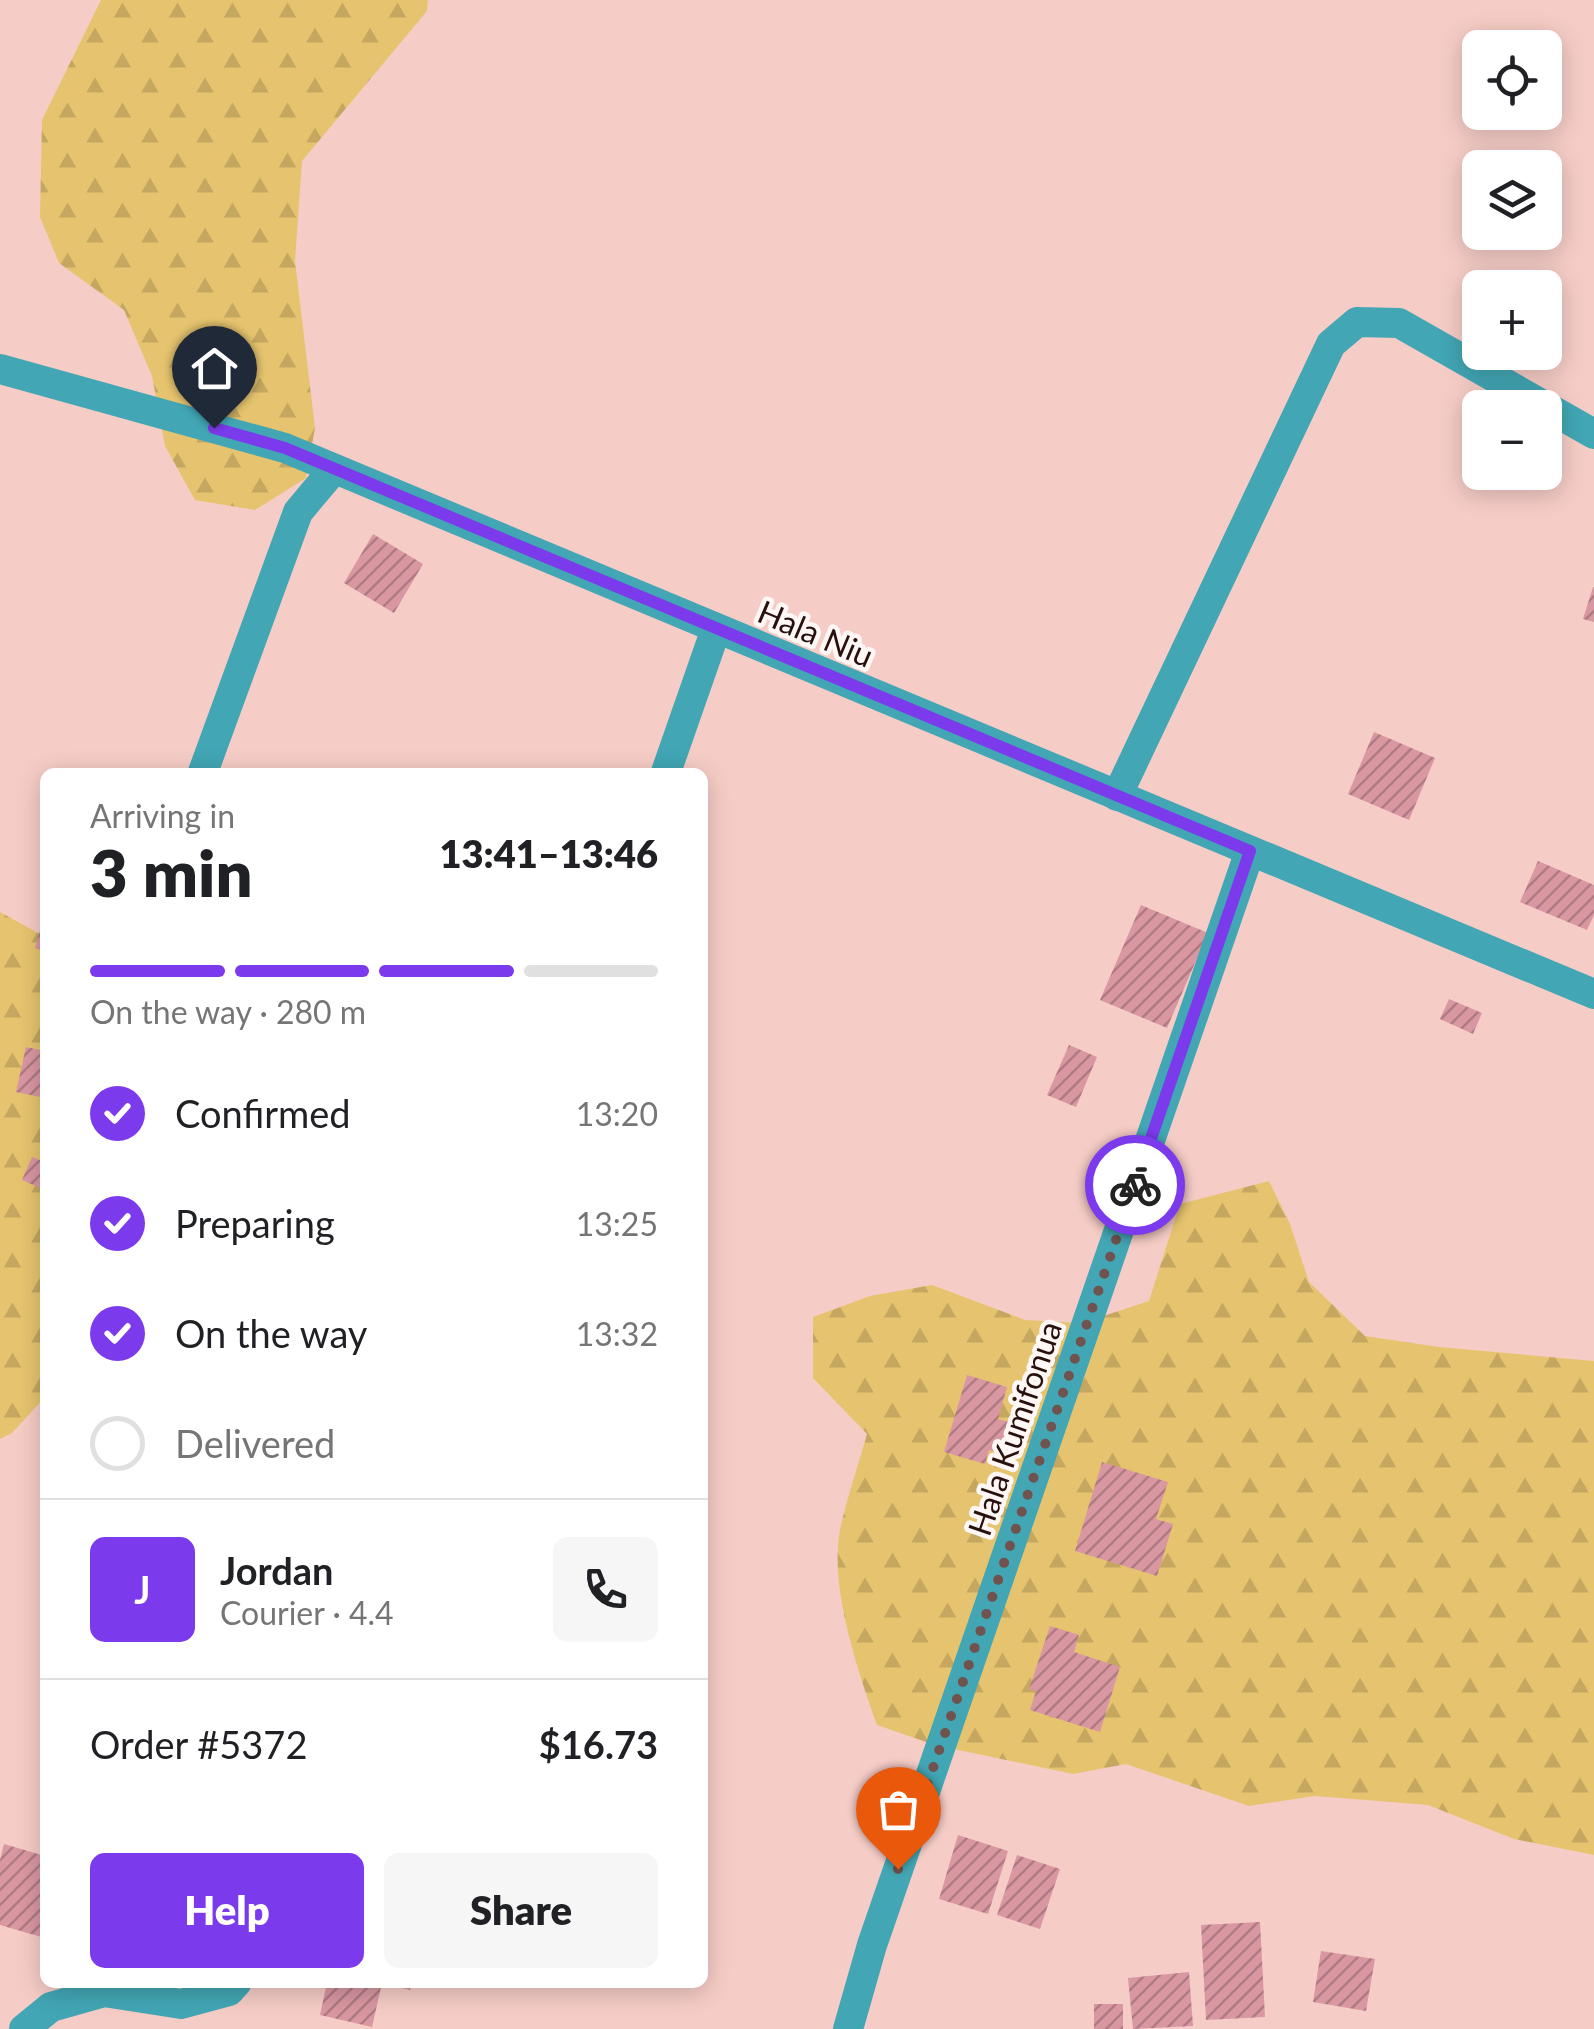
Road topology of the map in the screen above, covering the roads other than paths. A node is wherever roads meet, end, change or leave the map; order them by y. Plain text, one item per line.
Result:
1 (0, 369) edge
2 (1594, 434) edge
3 (334, 469) junction
4 (716, 630) junction
5 (204, 768) edge
6 (667, 768) edge
7 (1117, 796) junction
8 (1250, 851) junction
9 (1593, 990) edge
10 (232, 1988) edge
11 (24, 2029) edge
12 (848, 2029) edge

1 - 3 street, Hala Niu
2 - 7 street
3 - 4 street, Hala Niu
3 - 5 street
4 - 6 street
4 - 7 street, Hala Niu
7 - 8 street, Hala Niu
8 - 9 street, Hala Niu
8 - 12 street, Hala Kumifonua
10 - 11 street

